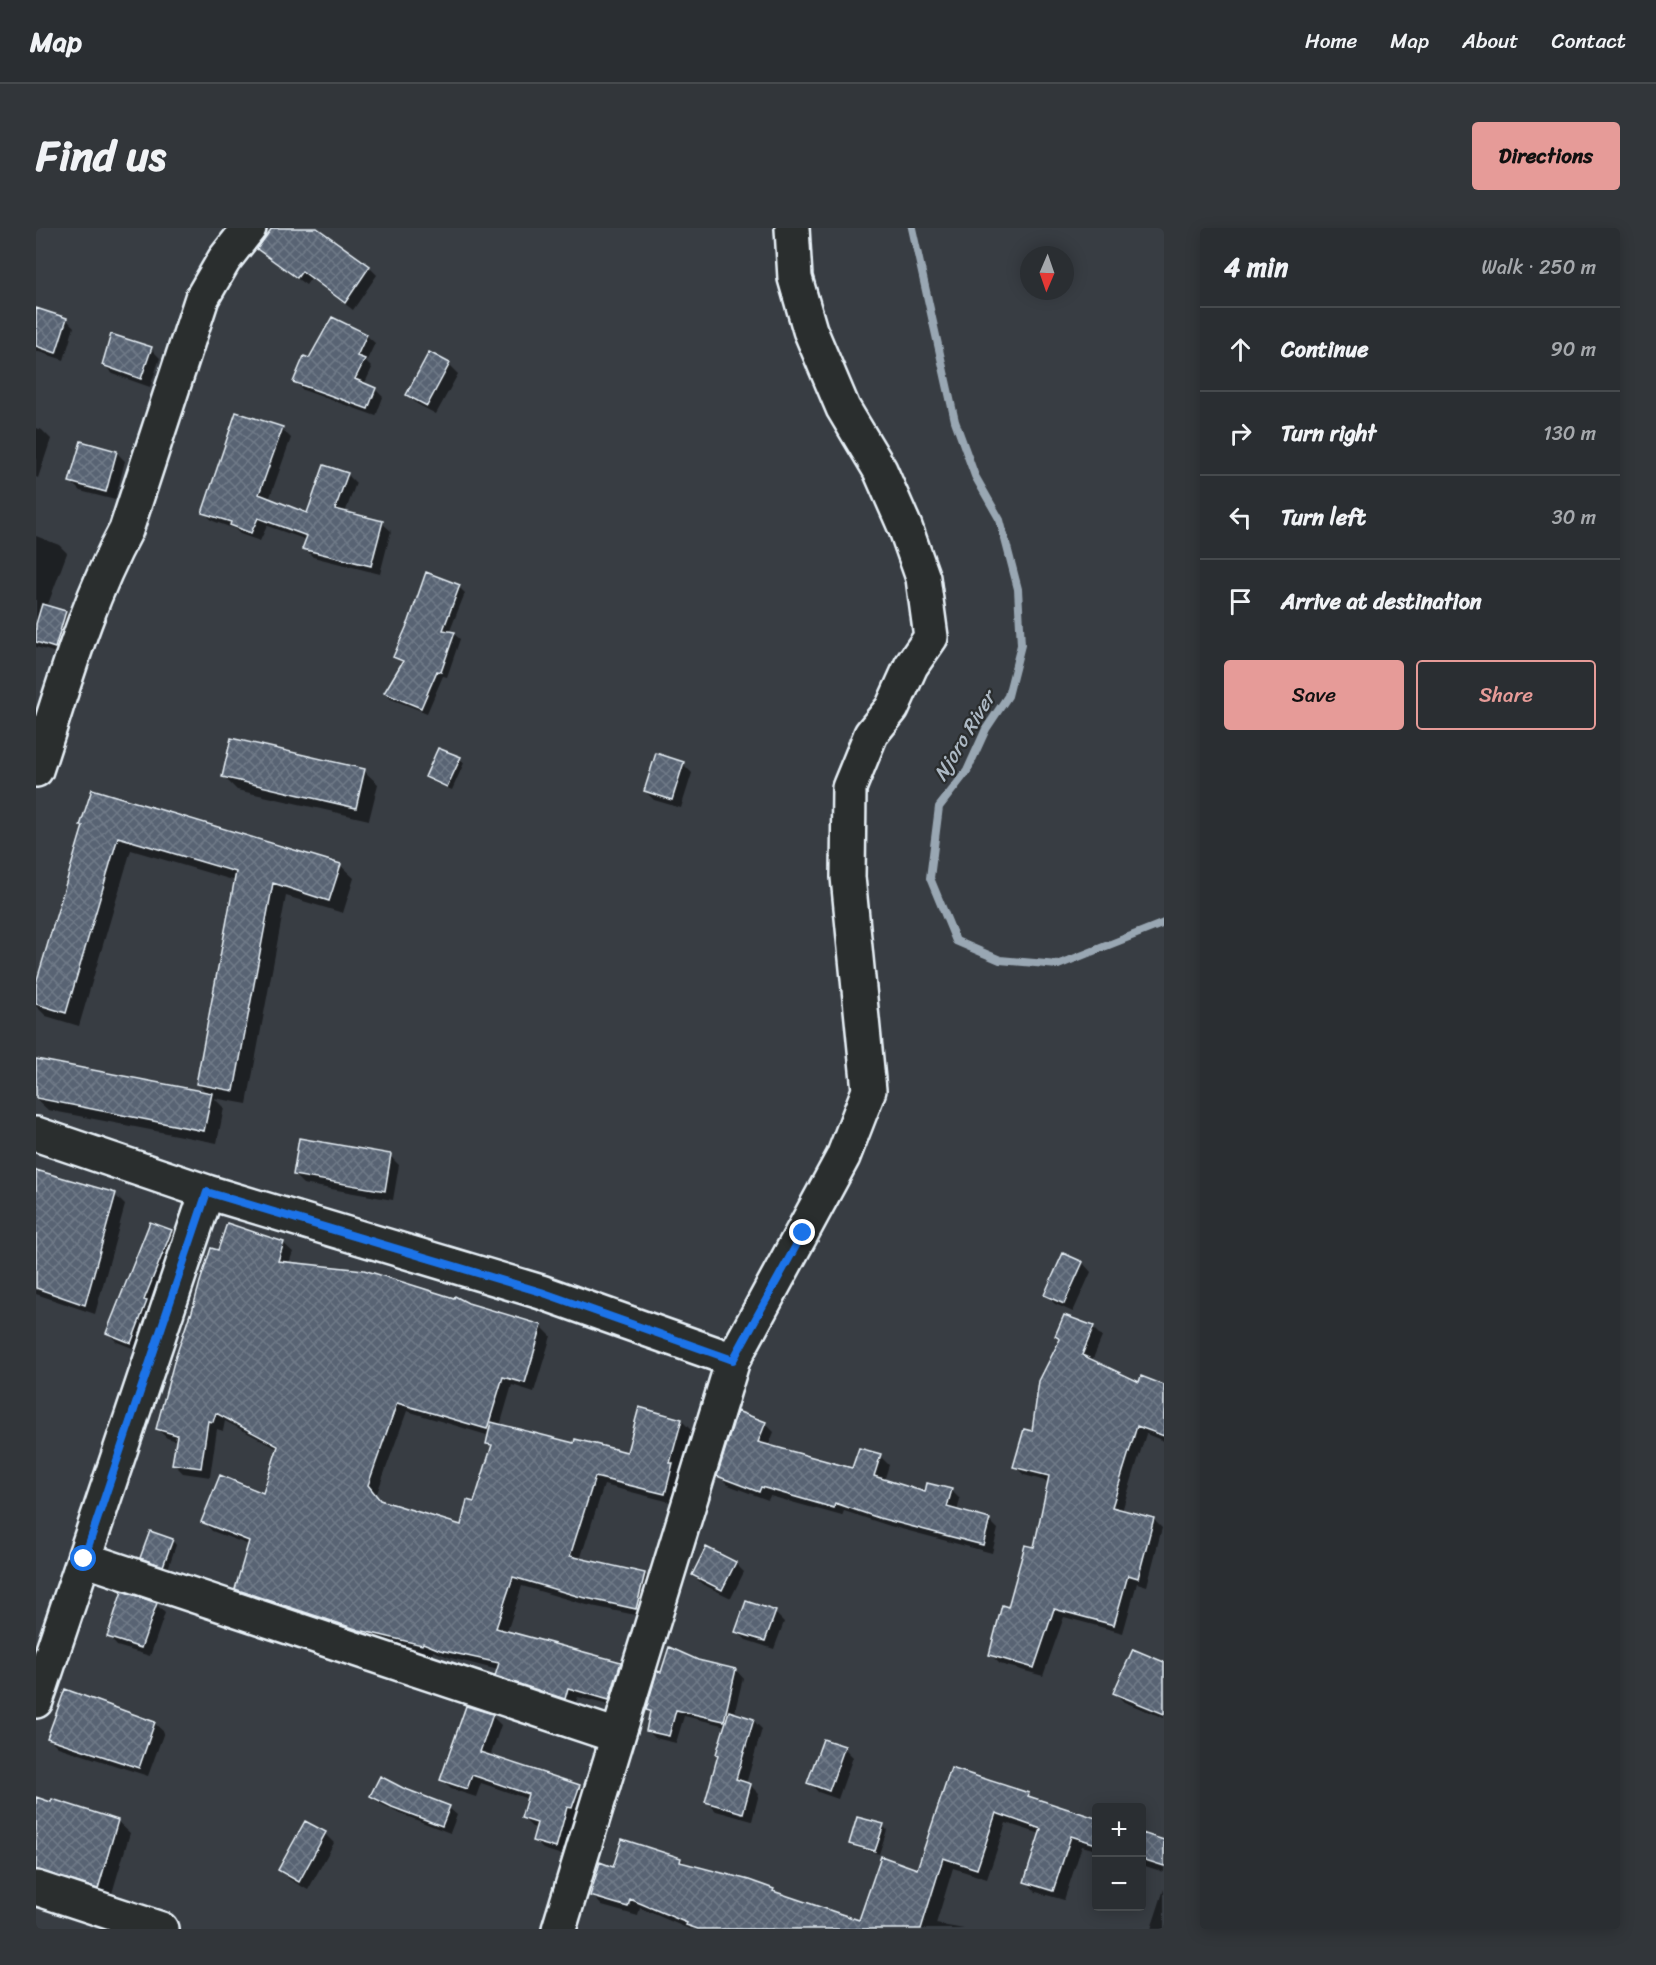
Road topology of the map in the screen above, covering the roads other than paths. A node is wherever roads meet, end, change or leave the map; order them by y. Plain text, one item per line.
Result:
1 (249, 228) edge
2 (792, 228) edge
3 (36, 770) edge
4 (36, 1134) edge
5 (207, 1192) junction
6 (733, 1360) junction
7 (84, 1559) junction
8 (36, 1701) edge
9 (617, 1736) junction
10 (36, 1888) edge
11 (162, 1929) edge
12 (559, 1929) edge

1 - 3 street
2 - 6 street
4 - 5 street
5 - 6 street
5 - 7 street
6 - 9 street
7 - 8 street
7 - 9 street
9 - 12 street
10 - 11 street

